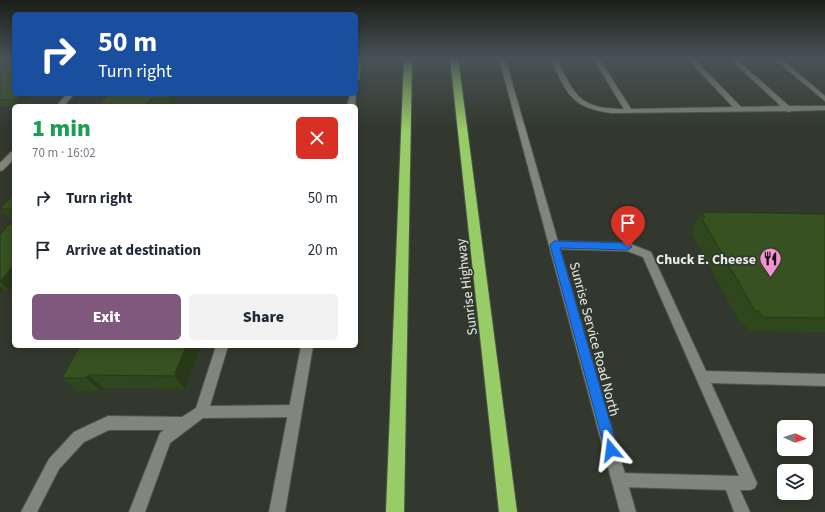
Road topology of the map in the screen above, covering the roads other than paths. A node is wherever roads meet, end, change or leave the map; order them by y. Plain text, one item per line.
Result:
1 (407, 82) edge
2 (457, 82) edge
3 (509, 82) edge
4 (565, 82) edge
5 (611, 82) edge
6 (713, 82) edge
7 (758, 82) edge
8 (805, 82) edge
9 (69, 96) edge
10 (825, 99) edge
11 (62, 104) edge
12 (825, 108) edge
13 (740, 110) junction
14 (789, 110) junction
15 (629, 111) junction
16 (12, 156) edge
17 (0, 168) edge
18 (554, 245) junction
19 (221, 348) edge
20 (307, 348) edge
21 (702, 376) junction
22 (825, 380) edge
23 (295, 411) junction
24 (201, 412) junction
25 (184, 424) junction
26 (620, 480) junction
27 (730, 482) junction
28 (29, 512) edge
29 (137, 512) edge
30 (277, 512) edge
31 (395, 512) edge
32 (508, 512) edge
33 (628, 512) edge
34 (742, 512) edge

1 - 31 highway
2 - 32 highway, Sunrise Highway
3 - 18 main road, Sunrise Service Road North
4 - 15 main road
5 - 15 main road
6 - 13 main road
7 - 14 main road
8 - 10 main road
9 - 11 main road
12 - 14 main road
13 - 14 main road
13 - 15 main road
16 - 17 main road
18 - 21 main road
18 - 26 main road, Sunrise Service Road North
19 - 24 main road
20 - 23 main road
21 - 22 main road
21 - 27 main road
23 - 24 main road
23 - 30 main road
24 - 25 main road
25 - 28 main road
25 - 29 main road
26 - 27 main road
26 - 33 main road, Sunrise Service Road North
27 - 34 main road

